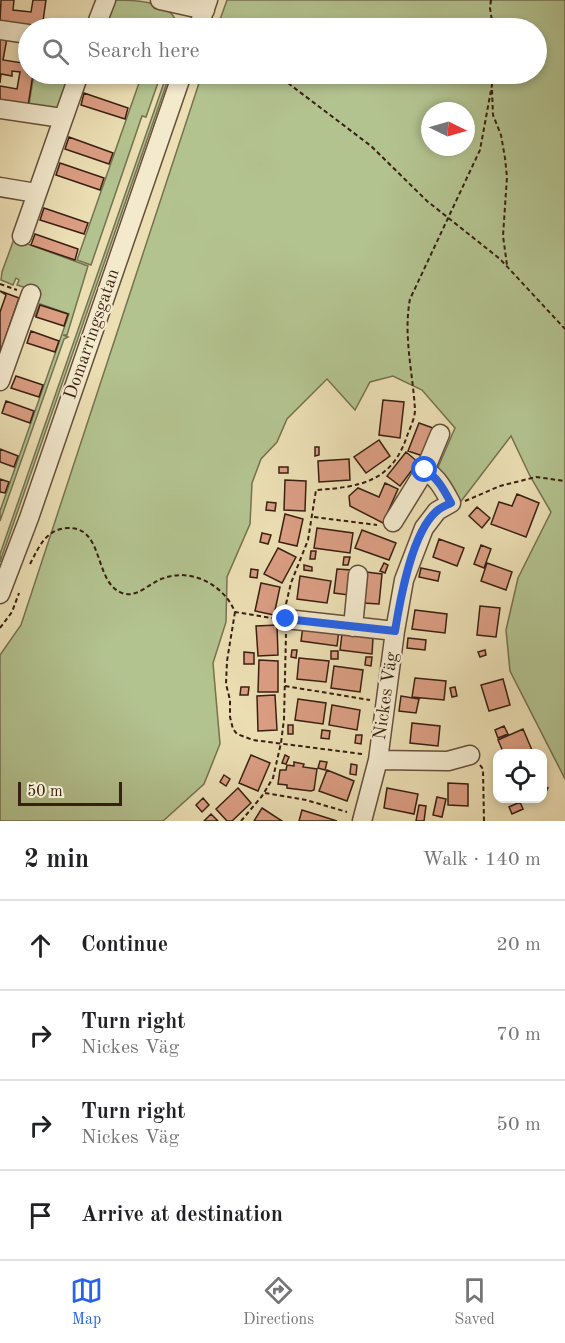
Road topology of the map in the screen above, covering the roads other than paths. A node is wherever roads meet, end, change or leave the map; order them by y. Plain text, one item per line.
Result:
1 (106, 0) edge
2 (160, 0) edge
3 (206, 5) edge
4 (99, 18) edge
5 (0, 30) edge
6 (18, 33) edge
7 (75, 84) edge
8 (180, 84) edge
9 (0, 109) edge
10 (62, 118) junction
11 (0, 187) edge
12 (36, 193) junction
13 (21, 236) dead end
14 (31, 294) dead end
15 (0, 381) edge
16 (440, 434) dead end
17 (425, 470) junction
18 (389, 524) road end
19 (358, 575) dead end
20 (0, 594) edge
21 (286, 619) road end
22 (352, 627) junction
23 (395, 631) junction
24 (470, 755) road end
25 (378, 758) junction
26 (363, 819) edge

1 - 4 street
2 - 3 street
5 - 6 street
7 - 10 street
8 - 20 street, Domarringsgatan
9 - 10 street
10 - 12 street
11 - 12 street
12 - 13 street
14 - 15 street
16 - 17 street
17 - 18 street
17 - 23 street, Nickes Väg
19 - 22 street
21 - 22 street, Nickes Väg
22 - 23 street, Nickes Väg
23 - 25 street, Nickes Väg
24 - 25 street, Nickes Väg
25 - 26 street, Nickes Väg

